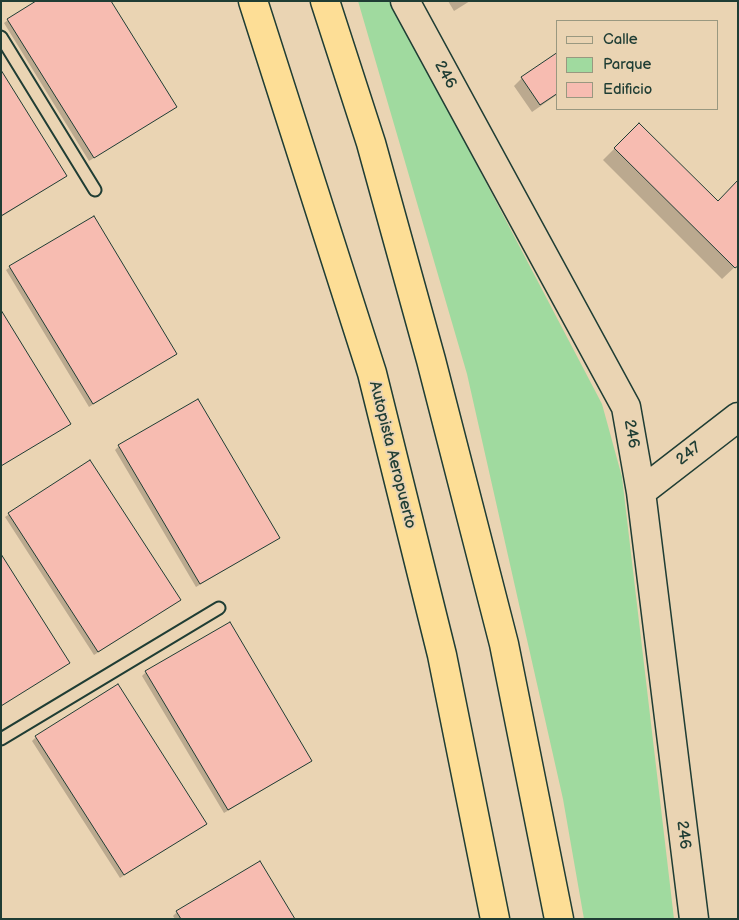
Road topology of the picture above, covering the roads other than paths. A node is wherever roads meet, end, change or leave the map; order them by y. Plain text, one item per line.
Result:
1 (253, 1) edge
2 (325, 1) edge
3 (405, 1) edge
4 (1, 37) edge
5 (95, 190) dead end
6 (738, 417) edge
7 (641, 492) junction
8 (220, 608) dead end
9 (1, 739) edge
10 (495, 919) edge
11 (559, 919) edge
12 (694, 919) edge

1 - 10 highway, Autopista Aeropuerto
2 - 11 highway
3 - 7 street, 246
4 - 5 lane
6 - 7 street, 247
7 - 12 street, 246
8 - 9 lane

